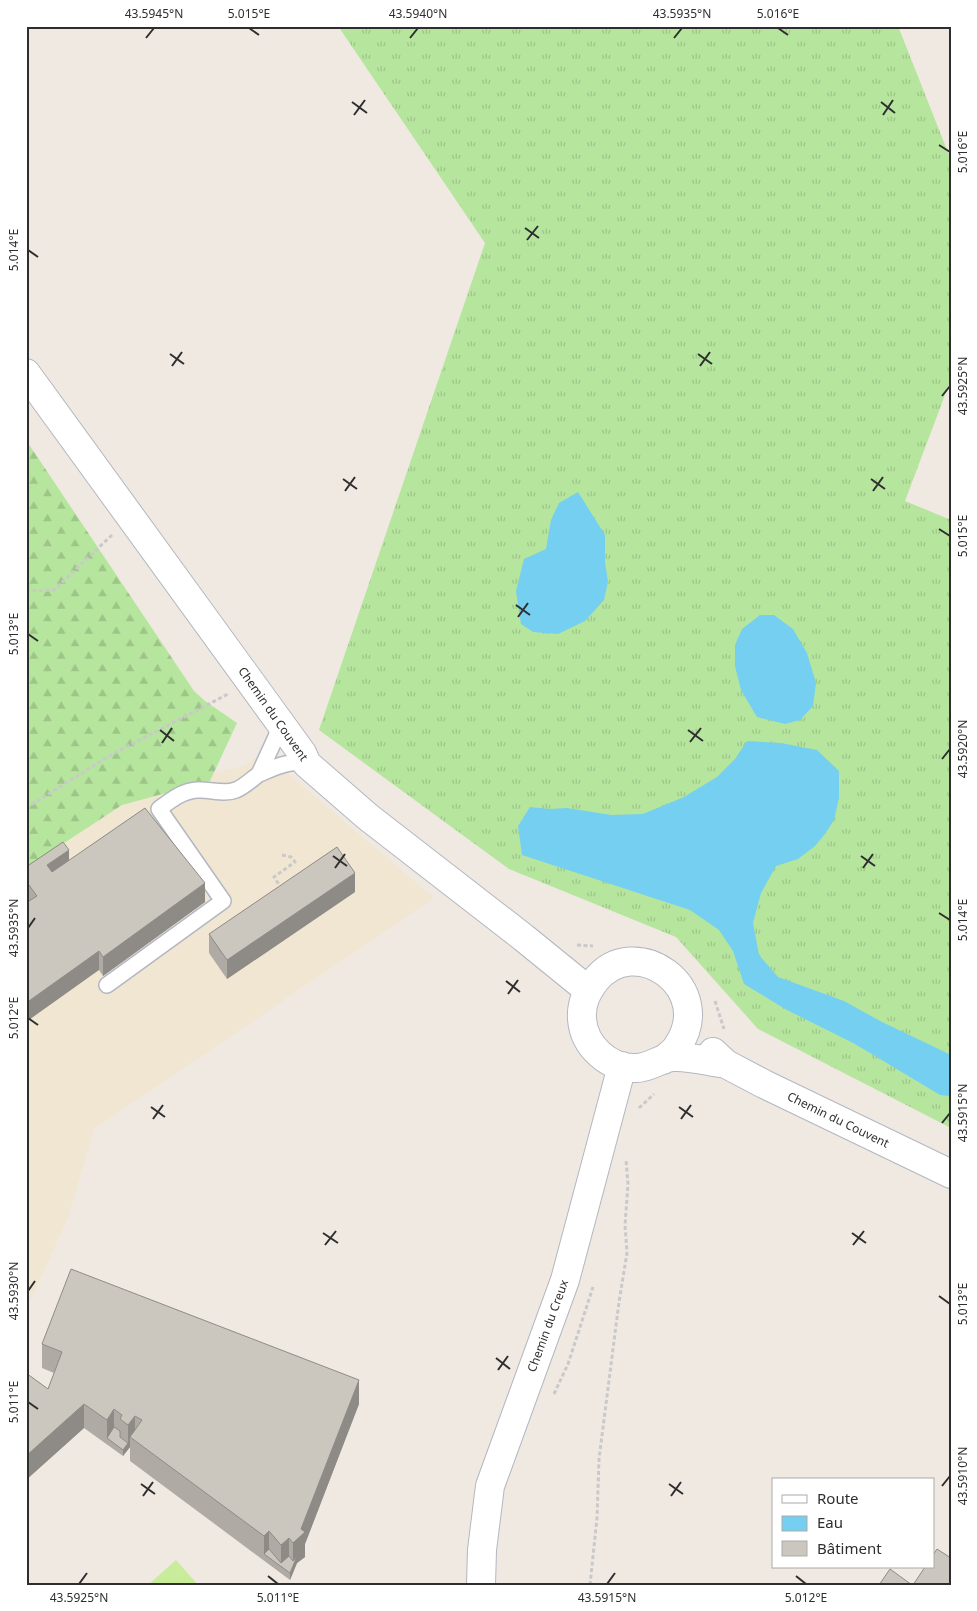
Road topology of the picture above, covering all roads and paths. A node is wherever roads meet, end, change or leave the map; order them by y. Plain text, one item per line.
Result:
1 (26, 373) edge
2 (115, 532) dead end
3 (26, 591) edge
4 (251, 682) junction
5 (280, 722) junction
6 (308, 764) junction
7 (259, 774) junction
8 (26, 808) edge
9 (282, 854) dead end
10 (282, 889) edge
11 (107, 985) dead end
12 (588, 990) junction
13 (688, 1017) junction
14 (663, 1060) junction
15 (726, 1064) junction
16 (622, 1066) junction
17 (659, 1092) dead end
18 (636, 1115) dead end
19 (626, 1156) dead end
20 (951, 1174) edge
21 (481, 1585) edge
22 (590, 1585) edge

1 - 4 street, Chemin du Couvent
2 - 3 path
4 - 5 street, Chemin du Couvent
4 - 8 path
5 - 6 street, Chemin du Couvent
5 - 7 lane
6 - 7 lane
6 - 12 street, Chemin du Couvent
7 - 11 lane
9 - 10 path
12 - 13 street, Chemin du Couvent
12 - 16 street, Chemin du Couvent
13 - 14 street, Chemin du Couvent
13 - 15 street, Chemin du Couvent
14 - 15 street, Chemin du Couvent
14 - 16 street, Chemin du Couvent
15 - 20 street, Chemin du Couvent
16 - 21 street, Chemin du Creux
17 - 18 path
19 - 22 path

